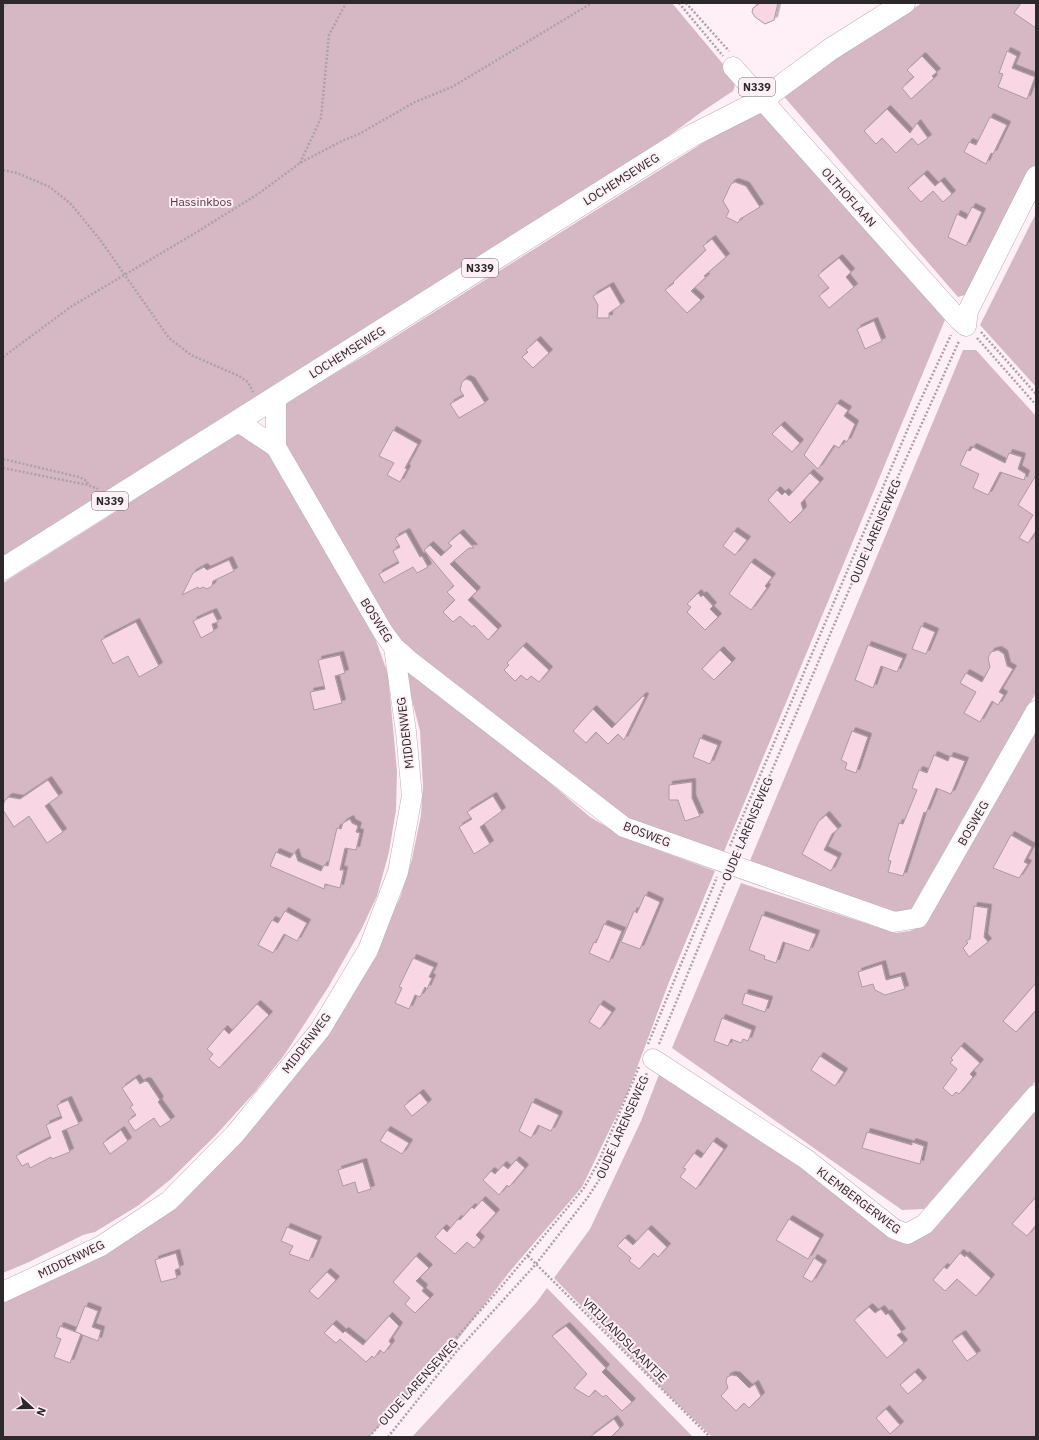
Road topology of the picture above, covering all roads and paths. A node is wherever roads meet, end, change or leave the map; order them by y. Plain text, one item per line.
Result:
1 (7, 3) edge
2 (346, 3) edge
3 (592, 3) edge
4 (679, 3) edge
5 (686, 3) edge
6 (904, 3) edge
7 (3, 7) edge
8 (733, 67) junction
9 (757, 94) junction
10 (300, 163) junction
11 (3, 170) edge
12 (1036, 176) edge
13 (126, 275) junction
14 (962, 323) junction
15 (3, 357) edge
16 (1036, 394) edge
17 (276, 396) junction
18 (1036, 405) edge
19 (258, 408) junction
20 (237, 421) junction
21 (276, 447) junction
22 (3, 459) edge
23 (3, 468) edge
24 (3, 569) edge
25 (394, 647) junction
26 (1036, 711) edge
27 (727, 863) junction
28 (647, 1056) junction
29 (1036, 1095) edge
30 (528, 1256) junction
31 (536, 1264) junction
32 (3, 1292) edge
33 (369, 1437) edge
34 (388, 1437) edge
35 (710, 1437) edge

1 - 7 path
2 - 10 path
3 - 10 path
4 - 8 path
5 - 8 path
6 - 9 main road, LOCHEMSEWEG / N339
8 - 9 street, OLTHOFLAAN
9 - 14 street, OLTHOFLAAN
9 - 17 main road, LOCHEMSEWEG / N339
10 - 13 path
11 - 13 path
12 - 14 street
13 - 15 path
13 - 19 path
14 - 16 path
14 - 18 path
14 - 27 path, OUDE LARENSEWEG
14 - 27 path, OUDE LARENSEWEG
17 - 19 main road, LOCHEMSEWEG / N339
17 - 21 street, BOSWEG
19 - 20 main road, LOCHEMSEWEG / N339
20 - 21 street, BOSWEG
20 - 24 main road, LOCHEMSEWEG / N339
21 - 25 street, BOSWEG
22 - 23 path
25 - 27 street, BOSWEG
25 - 32 street, MIDDENWEG
26 - 27 street, BOSWEG
27 - 28 path, OUDE LARENSEWEG
27 - 28 path, OUDE LARENSEWEG
28 - 29 street, KLEMBERGERWEG
28 - 30 path, OUDE LARENSEWEG
28 - 31 path, OUDE LARENSEWEG
30 - 31 path, VRIJLANDSLAANTJE
30 - 33 path, OUDE LARENSEWEG
31 - 34 path, OUDE LARENSEWEG
31 - 35 path, VRIJLANDSLAANTJE

